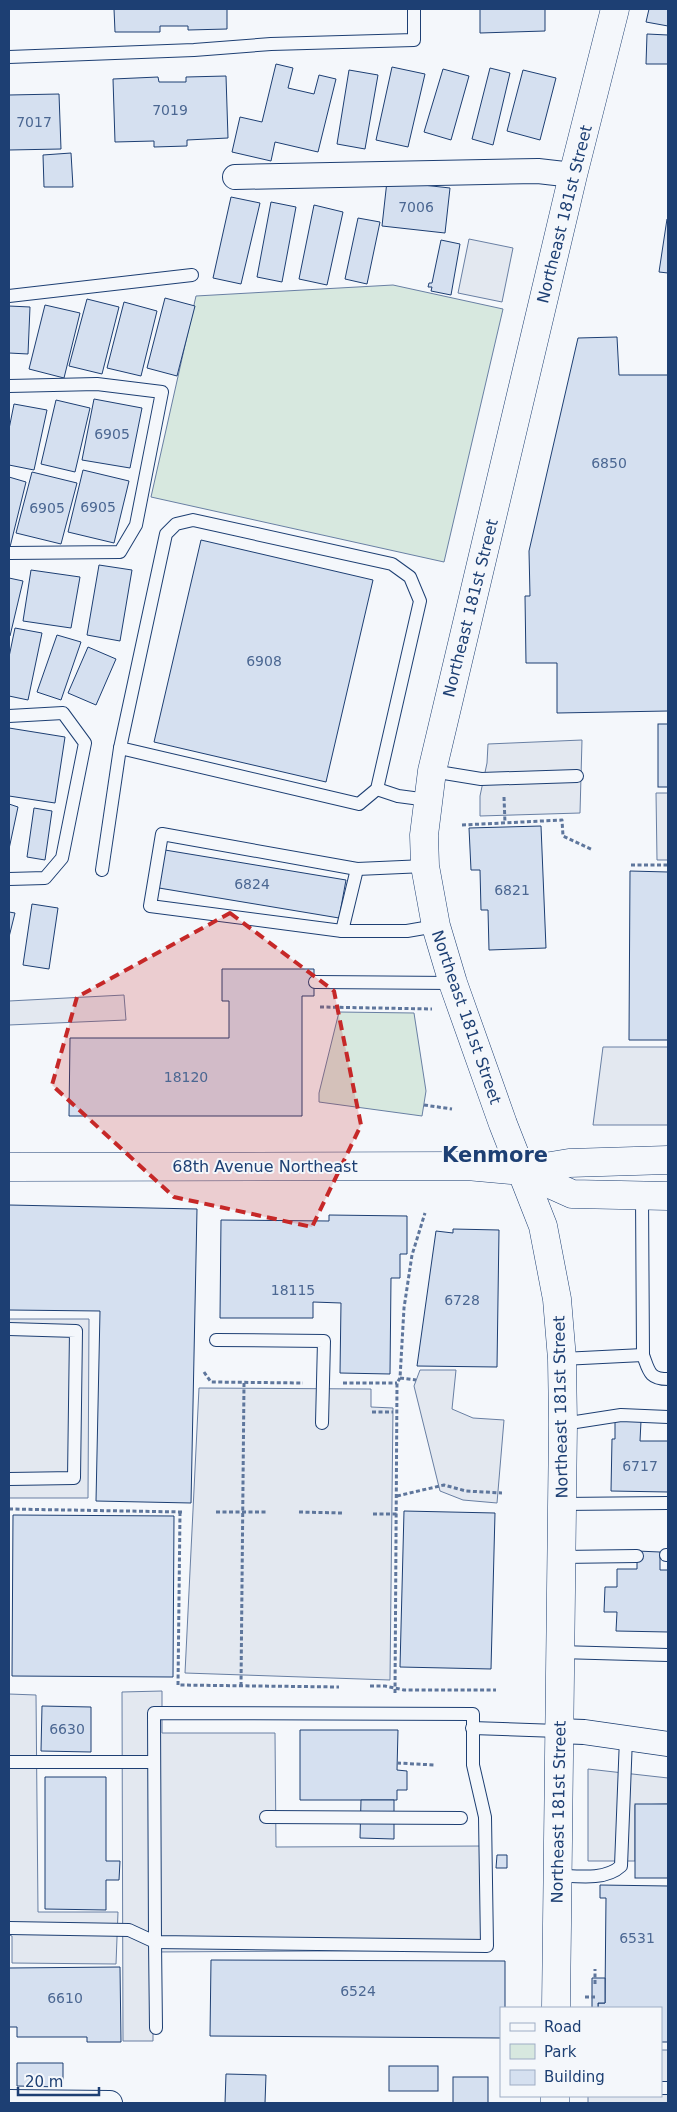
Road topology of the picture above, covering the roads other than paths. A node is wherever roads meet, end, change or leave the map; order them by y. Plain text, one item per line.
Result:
1 (414, 9) edge
2 (615, 9) edge
3 (9, 57) edge
4 (573, 175) junction
5 (235, 177) dead end
6 (192, 275) dead end
7 (9, 296) edge
8 (9, 386) edge
9 (9, 553) edge
10 (9, 716) edge
11 (120, 748) junction
12 (432, 771) junction
13 (577, 776) dead end
14 (377, 789) junction
15 (428, 800) junction
16 (425, 866) junction
17 (356, 869) junction
18 (102, 870) dead end
19 (9, 879) edge
20 (436, 926) junction
21 (342, 931) junction
22 (315, 982) dead end
23 (453, 983) junction
24 (668, 1160) edge
25 (9, 1167) edge
26 (520, 1171) junction
27 (655, 1196) edge
28 (9, 1329) edge
29 (216, 1340) dead end
30 (643, 1355) junction
31 (562, 1358) junction
32 (668, 1379) edge
33 (668, 1418) edge
34 (322, 1423) dead end
35 (563, 1424) junction
36 (9, 1479) edge
37 (668, 1503) edge
38 (561, 1504) junction
39 (637, 1556) dead end
40 (561, 1557) junction
41 (559, 1652) junction
42 (668, 1655) edge
43 (472, 1728) junction
44 (558, 1731) junction
45 (626, 1738) junction
46 (668, 1744) edge
47 (9, 1762) edge
48 (154, 1762) junction
49 (266, 1817) dead end
50 (461, 1818) dead end
51 (556, 1875) junction
52 (9, 1928) edge
53 (155, 1942) junction
54 (556, 2007) edge
55 (156, 2028) dead end
56 (9, 2102) edge
57 (110, 2103) edge

1 - 3 lane
2 - 4 street, Northeast 181st Street
4 - 5 street
4 - 12 street, Northeast 181st Street
6 - 7 lane
8 - 9 lane
10 - 19 lane
11 - 14 lane
11 - 14 lane
11 - 18 lane
12 - 13 lane
12 - 15 street, Northeast 181st Street
14 - 15 lane
15 - 16 street, Northeast 181st Street
16 - 17 lane
16 - 20 street, Northeast 181st Street
17 - 21 lane
17 - 21 lane
20 - 21 lane
20 - 23 street, Northeast 181st Street
22 - 23 lane
23 - 26 street, Northeast 181st Street
24 - 26 street, 68th Avenue Northeast
25 - 26 street, 68th Avenue Northeast
26 - 27 street, 68th Avenue Northeast
26 - 31 street, Northeast 181st Street
27 - 30 lane
28 - 36 lane
29 - 34 lane
30 - 31 lane
30 - 32 lane
31 - 35 street, Northeast 181st Street
33 - 35 lane
35 - 38 street, Northeast 181st Street
37 - 38 lane
38 - 40 street, Northeast 181st Street
39 - 40 lane
40 - 41 street, Northeast 181st Street
41 - 42 lane
41 - 44 street, Northeast 181st Street
43 - 44 lane
43 - 48 lane
43 - 53 lane
44 - 45 street
44 - 51 street, Northeast 181st Street
45 - 46 street
45 - 51 lane
47 - 48 lane
48 - 53 lane
49 - 50 lane
51 - 54 street, Northeast 181st Street
52 - 53 lane
53 - 55 lane
56 - 57 street

